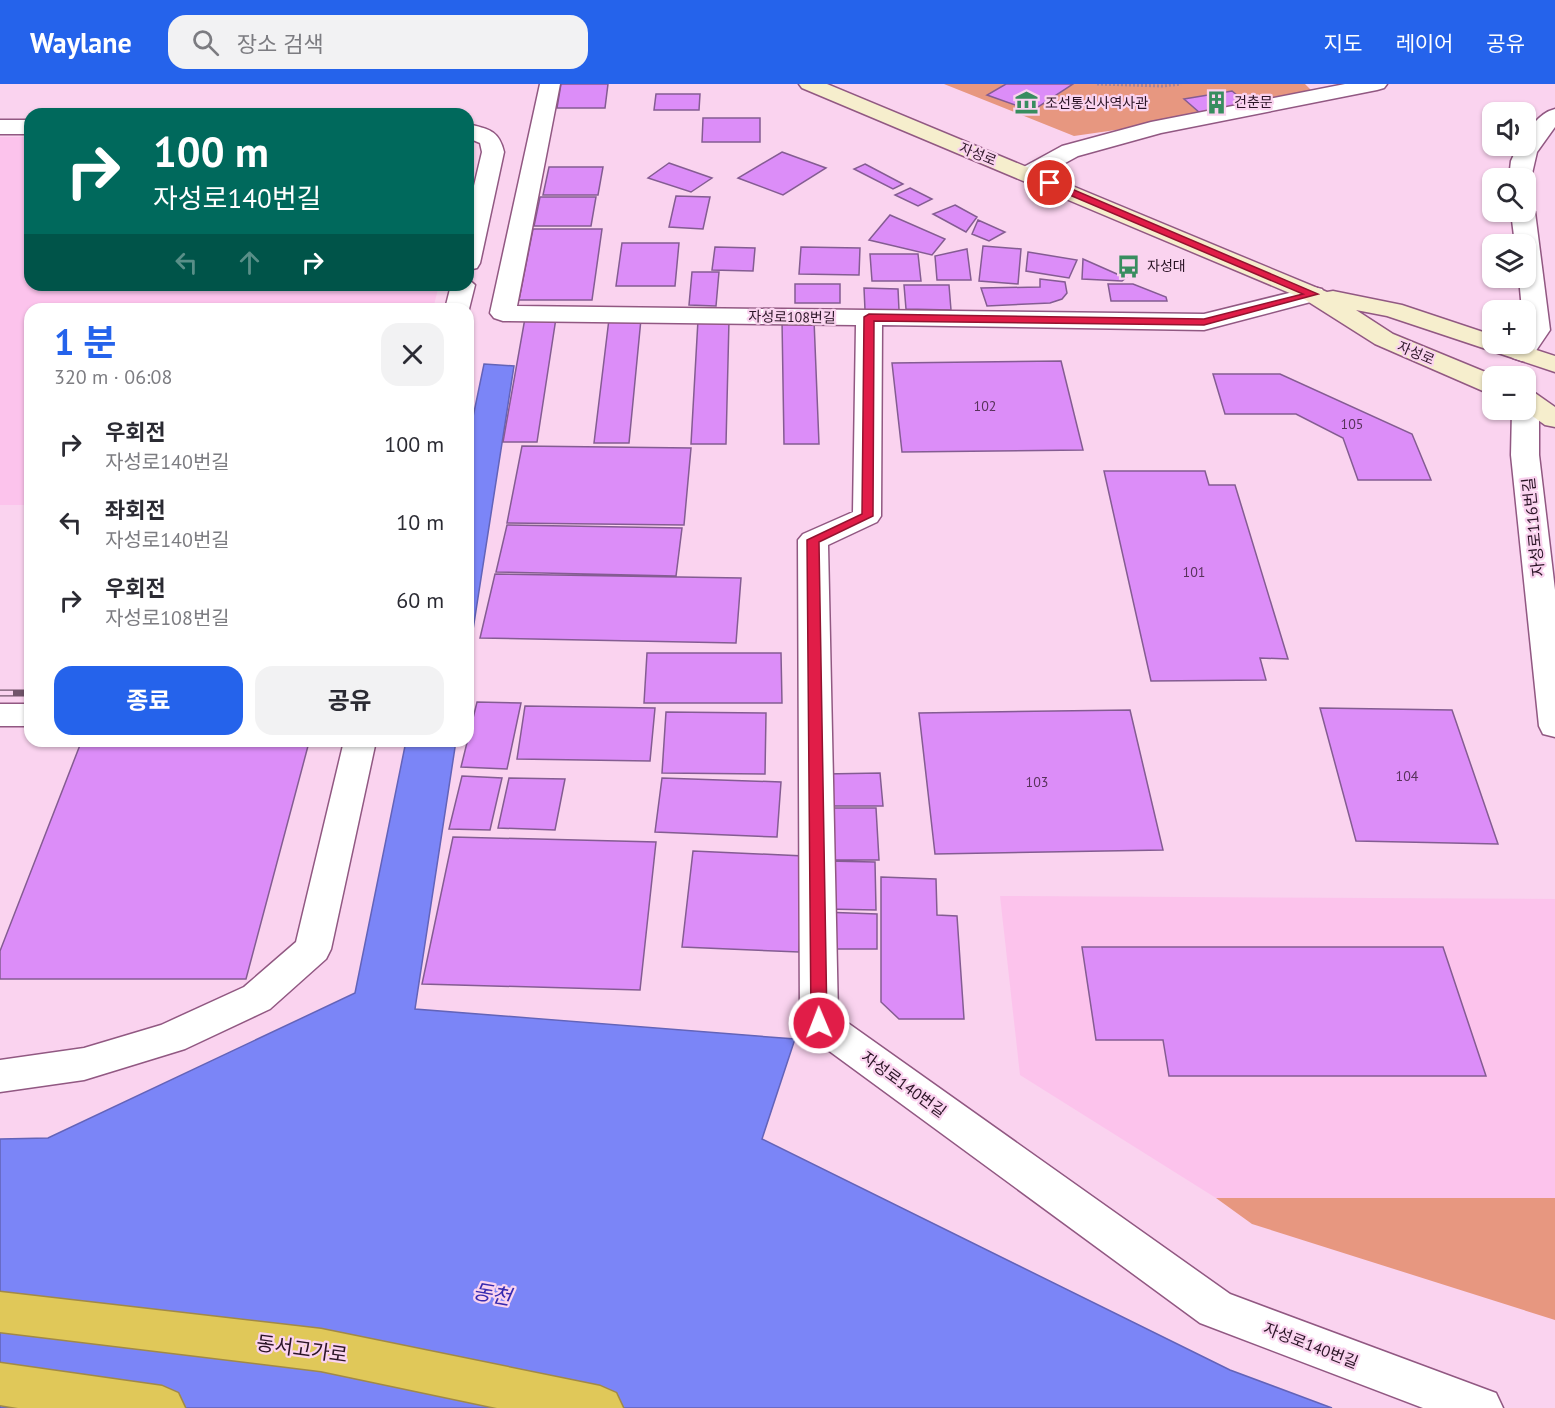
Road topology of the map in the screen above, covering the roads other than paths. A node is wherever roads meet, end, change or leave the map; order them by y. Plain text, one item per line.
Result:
1 (550, 84) edge
2 (810, 84) edge
3 (1377, 84) edge
4 (1555, 116) edge
5 (0, 127) edge
6 (24, 127) edge
7 (474, 132) edge
8 (1518, 168) edge
9 (1028, 174) junction
10 (1524, 222) edge
11 (474, 236) edge
12 (1313, 294) junction
13 (1533, 300) edge
14 (869, 317) junction
15 (1482, 339) edge
16 (1525, 354) edge
17 (1555, 364) edge
18 (1482, 381) edge
19 (1536, 402) edge
20 (1536, 406) edge
21 (1555, 408) edge
22 (1526, 420) edge
23 (1555, 420) edge
24 (0, 715) edge
25 (24, 715) edge
26 (1555, 726) edge
27 (359, 747) edge
28 (0, 1076) edge
29 (0, 1312) edge
30 (0, 1384) edge
31 (162, 1408) edge
32 (600, 1408) edge
33 (1480, 1408) edge

1 - 14 street, 자성로108번길
2 - 9 main road, 자성로
3 - 9 street
4 - 8 street
5 - 6 street
7 - 11 street
9 - 12 main road, 자성로
10 - 13 street
12 - 14 street, 자성로108번길
12 - 15 main road, 자성로
12 - 18 main road, 자성로
14 - 33 street, 자성로140번길
16 - 17 main road, 자성로
19 - 21 main road
20 - 23 main road
22 - 26 street, 자성로116번길
24 - 25 street
27 - 28 street
29 - 32 highway, 동서고가로
30 - 31 highway

